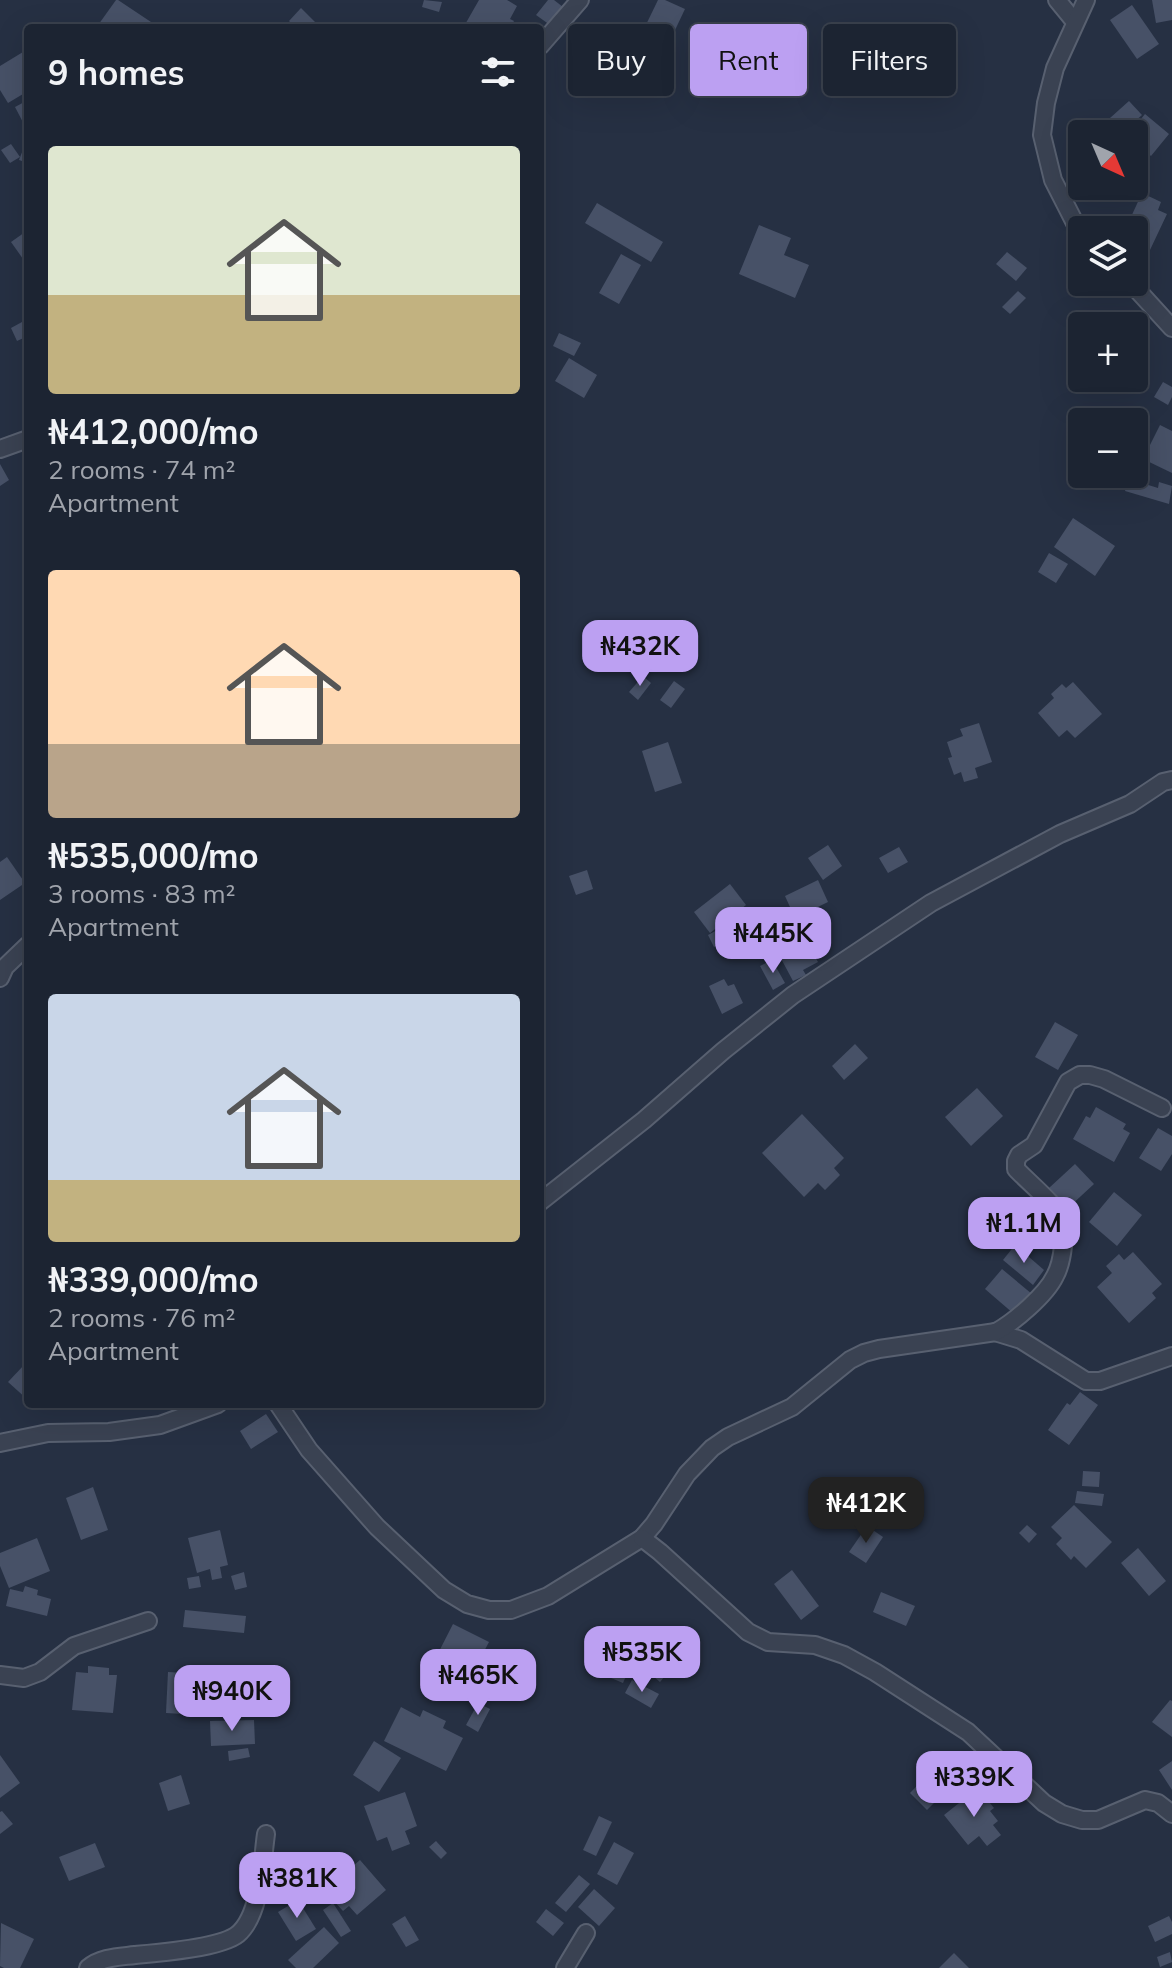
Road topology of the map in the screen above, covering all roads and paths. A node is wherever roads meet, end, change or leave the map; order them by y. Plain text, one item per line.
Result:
1 (580, 0) edge
2 (1057, 0) edge
3 (1086, 0) edge
4 (566, 7) edge
5 (1075, 22) junction
6 (544, 40) edge
7 (1071, 216) edge
8 (1143, 296) edge
9 (1172, 328) edge
10 (24, 440) edge
11 (0, 449) edge
12 (1172, 762) edge
13 (1167, 781) edge
14 (24, 949) edge
15 (0, 978) edge
16 (1162, 1108) dead end
17 (544, 1199) edge
18 (995, 1332) junction
19 (1172, 1356) edge
20 (207, 1408) edge
21 (281, 1408) edge
22 (0, 1443) edge
23 (642, 1538) junction
24 (148, 1621) dead end
25 (0, 1675) edge
26 (1172, 1814) edge
27 (266, 1834) dead end
28 (586, 1933) dead end
29 (88, 1968) edge
30 (565, 1968) edge

1 - 4 street
2 - 5 street
3 - 5 street
4 - 6 street
5 - 7 street
8 - 9 street
10 - 11 street
12 - 13 street
13 - 17 street
14 - 15 street
16 - 18 street
18 - 19 street
18 - 23 street
20 - 22 street
21 - 23 street
23 - 26 street
24 - 25 street
27 - 29 street
28 - 30 street

